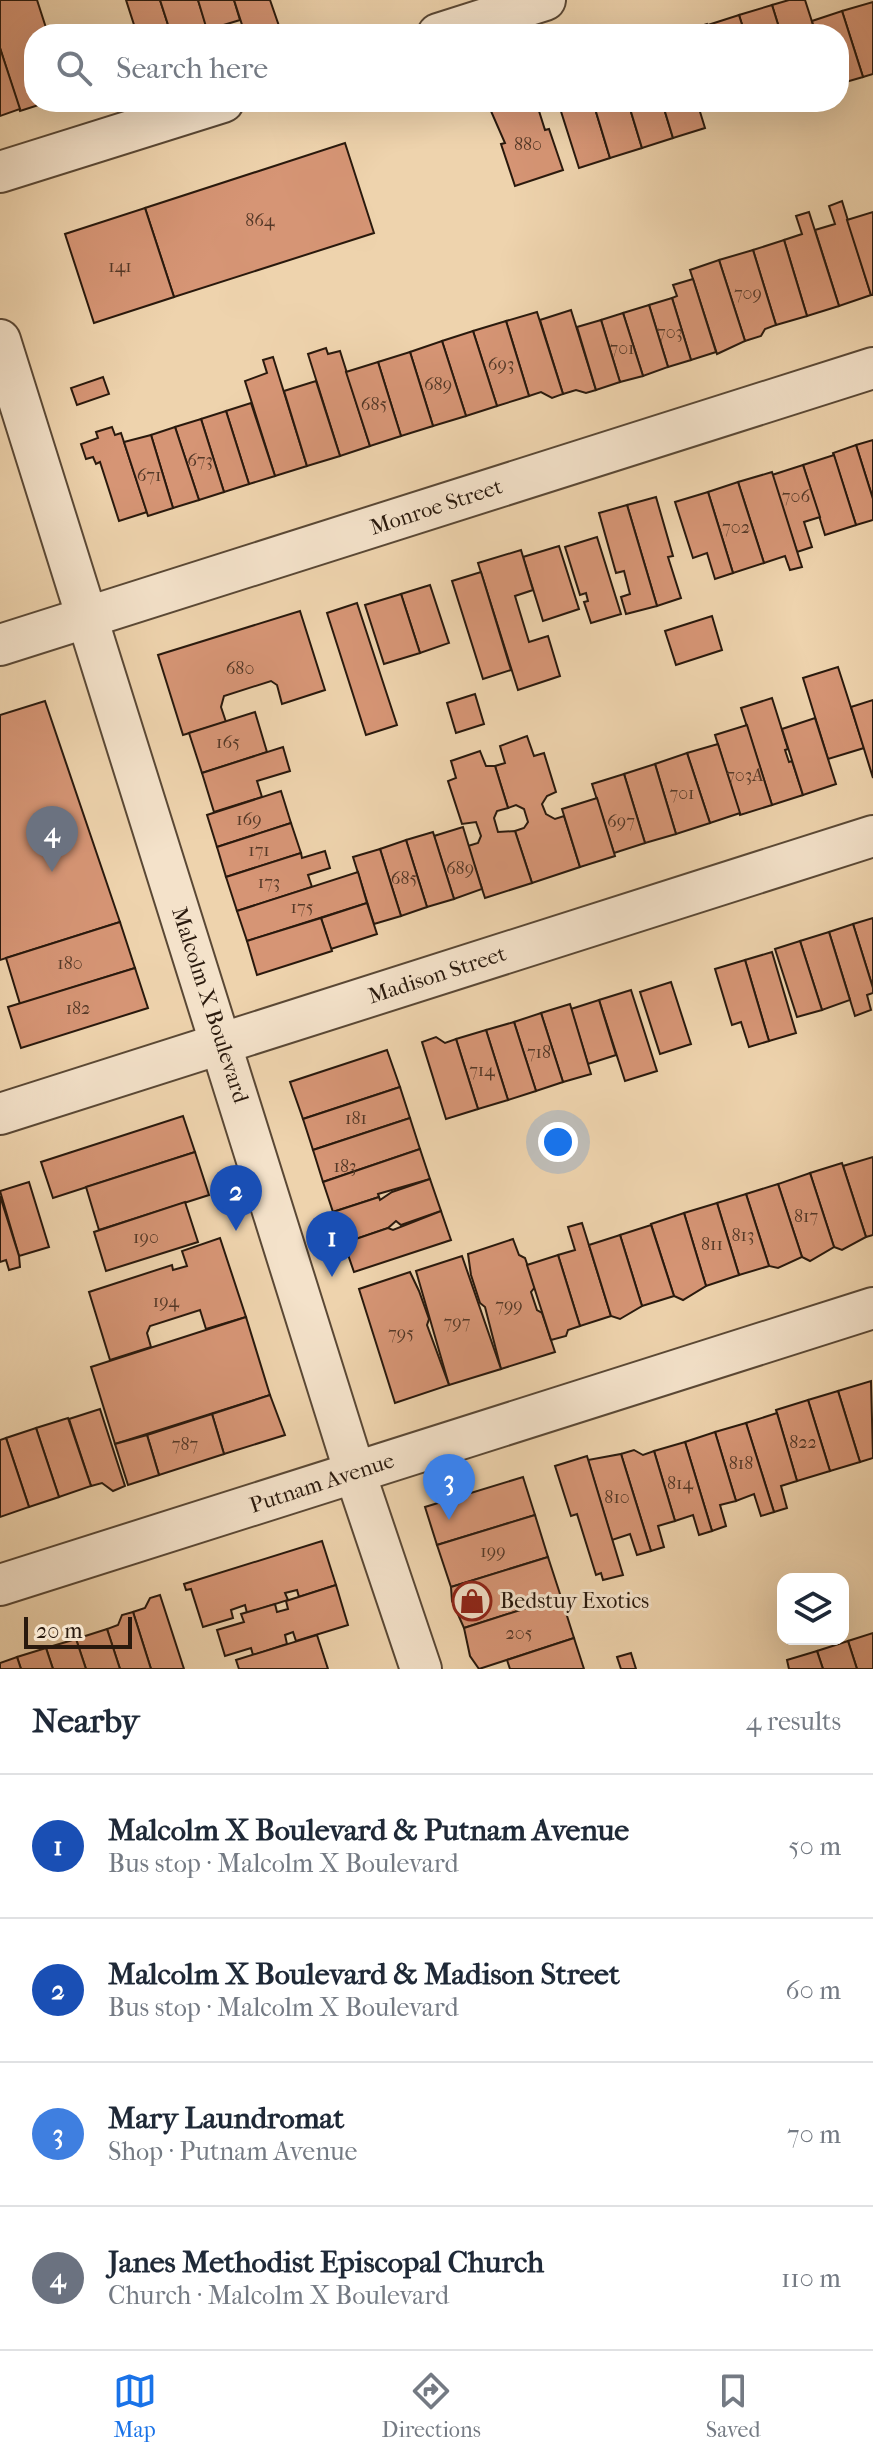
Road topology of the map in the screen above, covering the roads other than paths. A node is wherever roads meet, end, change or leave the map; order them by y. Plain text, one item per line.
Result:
1 (545, 0) edge
2 (469, 24) edge
3 (191, 112) edge
4 (0, 172) edge
5 (0, 340) edge
6 (873, 368) edge
7 (88, 617) junction
8 (0, 645) edge
9 (873, 836) edge
10 (223, 1043) junction
11 (0, 1114) edge
12 (873, 1308) edge
13 (355, 1473) junction
14 (0, 1585) edge
15 (421, 1669) edge

1 - 2 street
3 - 4 street
5 - 7 street, Malcolm X Boulevard
6 - 7 street, Monroe Street
7 - 8 street, Monroe Street
7 - 10 street, Malcolm X Boulevard
9 - 10 street, Madison Street
10 - 11 street, Madison Street
10 - 13 street, Malcolm X Boulevard
12 - 13 street, Putnam Avenue
13 - 14 street, Putnam Avenue
13 - 15 street, Malcolm X Boulevard

